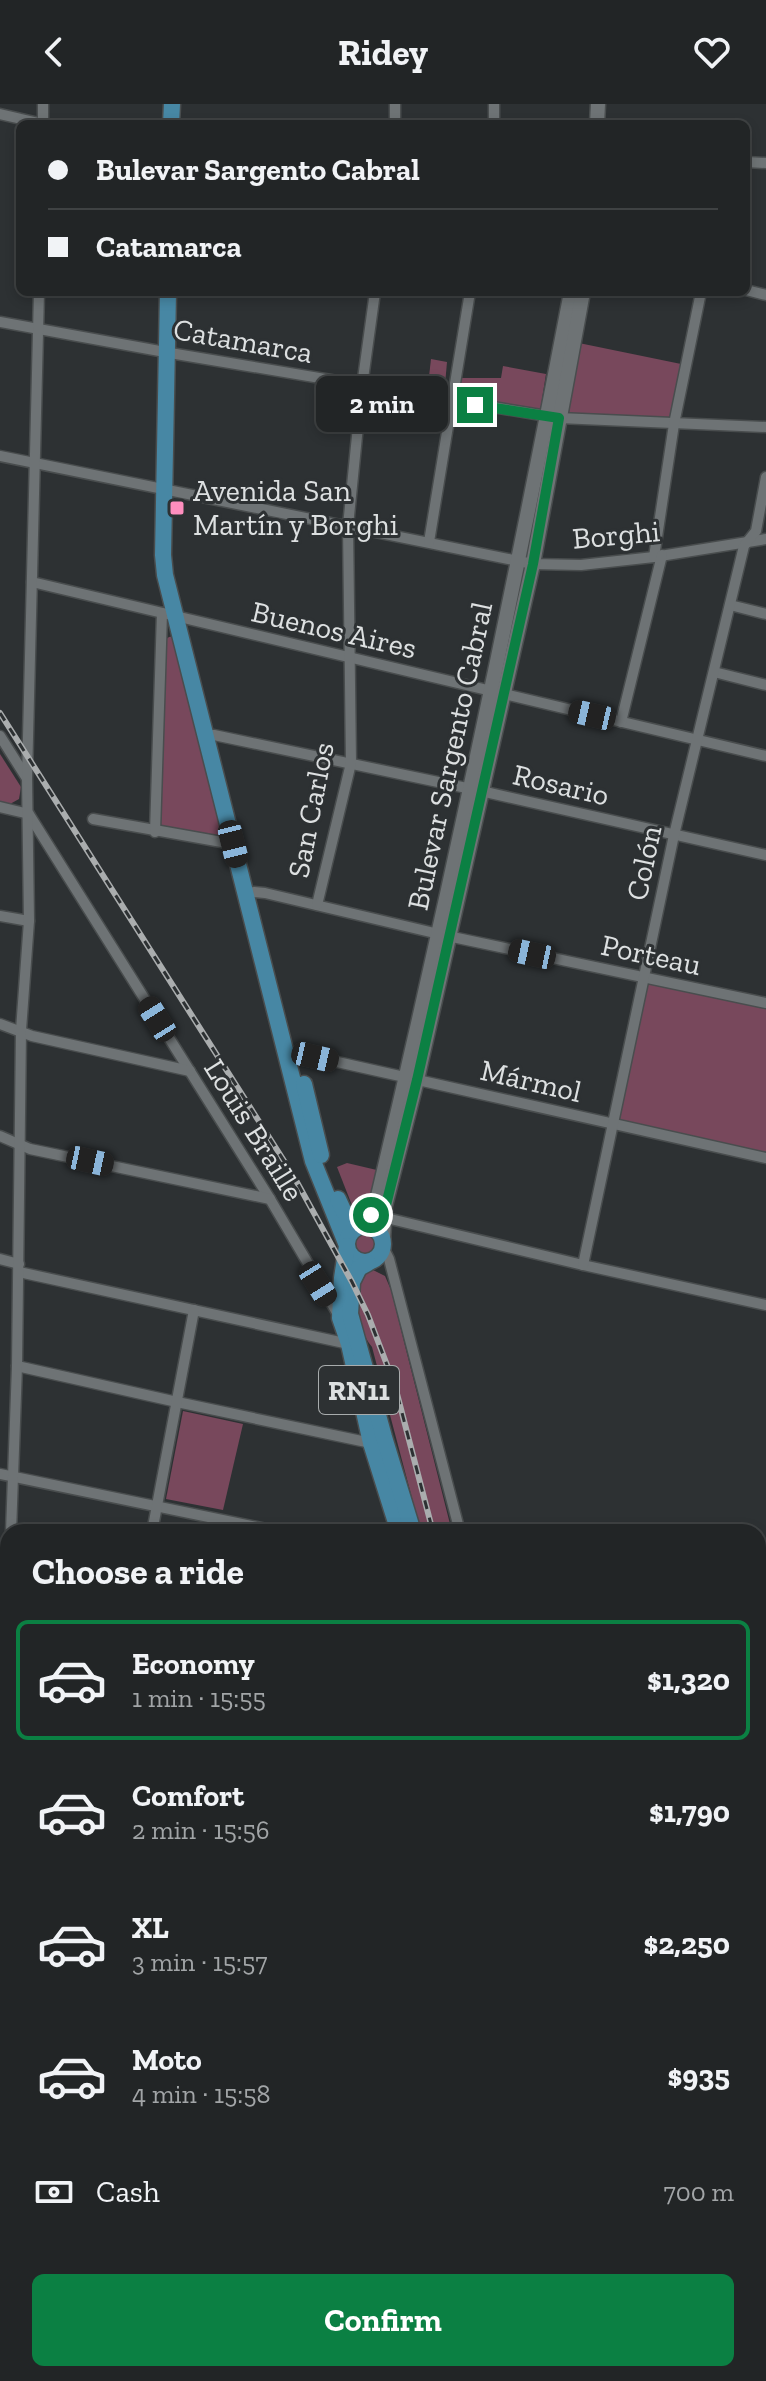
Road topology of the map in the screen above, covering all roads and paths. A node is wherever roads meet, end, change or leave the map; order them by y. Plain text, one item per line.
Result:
1 (0, 114) edge
2 (26, 120) edge
3 (39, 296) edge
4 (168, 296) edge
5 (177, 296) edge
6 (374, 296) edge
7 (469, 296) edge
8 (570, 296) edge
9 (582, 296) edge
10 (700, 296) edge
11 (0, 322) edge
12 (38, 329) junction
13 (172, 354) junction
14 (362, 386) junction
15 (451, 401) junction
16 (553, 417) junction
17 (674, 424) junction
18 (766, 427) edge
19 (0, 456) edge
20 (35, 462) junction
21 (766, 477) edge
22 (169, 489) junction
23 (348, 526) junction
24 (766, 539) edge
25 (429, 542) junction
26 (746, 542) junction
27 (658, 556) junction
28 (526, 562) junction
29 (32, 582) junction
30 (730, 605) junction
31 (766, 614) edge
32 (174, 616) junction
33 (181, 642) junction
34 (161, 643) junction
35 (350, 658) junction
36 (714, 672) junction
37 (766, 685) edge
38 (497, 693) junction
39 (621, 722) junction
40 (0, 736) edge
41 (209, 736) junction
42 (697, 740) junction
43 (766, 756) edge
44 (351, 763) junction
45 (27, 778) junction
46 (476, 790) junction
47 (0, 807) edge
48 (29, 814) junction
49 (93, 819) dead end
50 (155, 832) junction
51 (674, 835) junction
52 (233, 844) junction
53 (766, 855) edge
54 (250, 893) junction
55 (317, 905) junction
56 (0, 916) edge
57 (29, 921) junction
58 (443, 935) junction
59 (644, 978) junction
60 (766, 1003) edge
61 (0, 1024) edge
62 (21, 1030) junction
63 (291, 1057) junction
64 (190, 1071) junction
65 (412, 1079) junction
66 (613, 1124) junction
67 (0, 1136) edge
68 (18, 1142) junction
69 (766, 1158) edge
70 (270, 1199) junction
71 (369, 1221) junction
72 (347, 1244) junction
73 (383, 1244) junction
74 (0, 1259) edge
75 (370, 1262) junction
76 (583, 1265) junction
77 (19, 1268) junction
78 (309, 1269) junction
79 (392, 1277) junction
80 (342, 1278) junction
81 (766, 1305) edge
82 (194, 1310) junction
83 (340, 1320) junction
84 (320, 1338) junction
85 (349, 1344) junction
86 (17, 1366) junction
87 (177, 1402) junction
88 (371, 1443) junction
89 (0, 1474) edge
90 (13, 1476) junction
91 (157, 1505) junction
92 (11, 1524) edge
93 (153, 1524) edge
94 (244, 1524) edge
95 (396, 1524) edge
96 (411, 1524) edge
97 (458, 1524) edge

1 - 2 street
3 - 12 street
4 - 13 main road
5 - 13 main road
6 - 14 street, San Carlos
7 - 15 street
8 - 16 main road, Bulevar Sargento Cabral
9 - 16 main road, Bulevar Sargento Cabral
10 - 17 street
11 - 12 street, Catamarca
12 - 13 street, Catamarca
12 - 20 street
13 - 14 street, Catamarca
13 - 22 main road
14 - 15 street, Catamarca
14 - 23 street, San Carlos
15 - 16 street, Catamarca
15 - 25 street
16 - 17 street, Catamarca
16 - 28 main road, Bulevar Sargento Cabral
17 - 18 street, Catamarca
17 - 27 street
19 - 20 street, Borghi
20 - 22 street, Borghi
20 - 29 street
21 - 26 street, Colón
22 - 23 street, Borghi
22 - 32 main road
23 - 25 street, Borghi
23 - 35 street, San Carlos
24 - 26 street, Borghi
25 - 28 street, Borghi
26 - 27 street, Borghi
26 - 30 street, Colón
27 - 28 street, Borghi
27 - 39 street
28 - 38 main road, Bulevar Sargento Cabral
29 - 32 street, Buenos Aires
29 - 45 street
30 - 31 street
30 - 36 street, Colón
32 - 33 main road
32 - 34 street
32 - 35 street, Buenos Aires
32 - 41 main road
33 - 34 street
33 - 41 main road
34 - 50 street
35 - 38 street, Buenos Aires
35 - 44 street, San Carlos
36 - 37 street
36 - 42 street, Colón
38 - 39 street, Buenos Aires
38 - 46 main road, Bulevar Sargento Cabral
39 - 42 street, Buenos Aires
40 - 45 street
41 - 44 street, Rosario
41 - 52 main road
41 - 54 main road
42 - 43 street, Buenos Aires
42 - 51 street, Colón
44 - 46 street, Rosario
44 - 55 street, San Carlos
45 - 48 street
46 - 51 street, Rosario
46 - 58 main road, Bulevar Sargento Cabral
47 - 48 street
48 - 57 street
48 - 64 street, Louis Braille
49 - 50 street
50 - 52 street
51 - 53 street, Rosario
51 - 59 street, Colón
52 - 54 main road
54 - 55 street, Porteau
54 - 63 main road
55 - 58 street, Porteau
56 - 57 street
57 - 62 street
58 - 59 street, Porteau
58 - 65 main road, Bulevar Sargento Cabral
59 - 60 street, Porteau
59 - 66 street, Colón
61 - 62 street
62 - 64 street
62 - 68 street
63 - 65 street, Mármol
63 - 71 main road
63 - 72 main road
64 - 70 street, Louis Braille
65 - 66 street, Mármol
65 - 71 main road, Bulevar Sargento Cabral
66 - 69 street, Mármol
66 - 76 street, Colón
67 - 68 street
68 - 70 street
68 - 77 street
70 - 78 street, Louis Braille
71 - 72 main road
71 - 73 main road
71 - 76 street
72 - 75 main road
72 - 80 main road, RN11
73 - 75 main road, RN11
73 - 79 street
74 - 77 street
75 - 79 street
75 - 96 main road, RN11
76 - 81 street
77 - 82 street
77 - 86 street
78 - 80 street
78 - 83 street, Louis Braille
79 - 97 street
80 - 83 main road, RN11
82 - 84 street
82 - 87 street
83 - 84 street
83 - 85 main road, RN11
84 - 85 street
85 - 88 main road, RN11
86 - 87 street
86 - 90 street
87 - 88 street
87 - 91 street
88 - 95 main road, RN11
89 - 90 street
90 - 91 street
90 - 92 street
91 - 93 street
91 - 94 street

